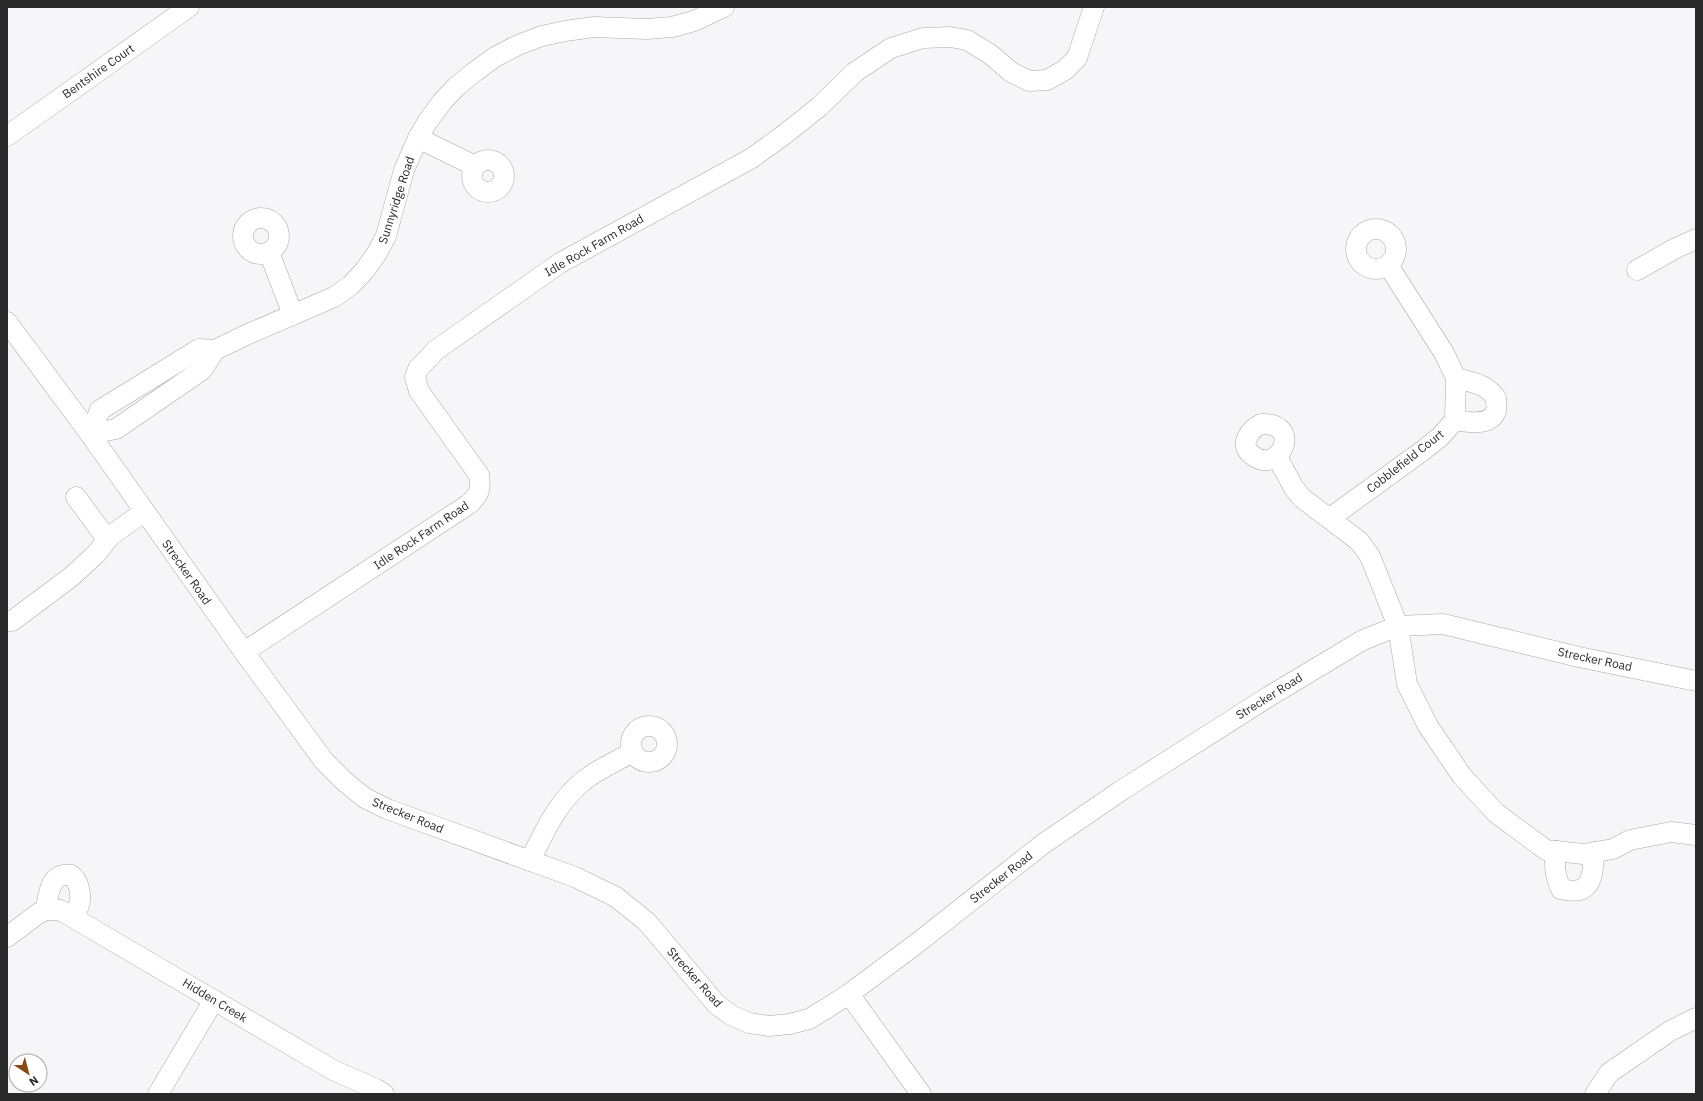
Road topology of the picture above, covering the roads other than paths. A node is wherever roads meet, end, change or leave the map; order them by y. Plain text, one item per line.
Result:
1 (188, 7) edge
2 (724, 7) edge
3 (1094, 7) edge
4 (704, 12) edge
5 (7, 136) edge
6 (418, 138) junction
7 (475, 166) dead end
8 (1696, 239) edge
9 (270, 252) dead end
10 (1388, 264) dead end
11 (1637, 270) dead end
12 (293, 315) junction
13 (10, 334) edge
14 (1456, 378) junction
15 (1455, 420) junction
16 (90, 434) junction
17 (1277, 457) dead end
18 (76, 497) dead end
19 (144, 512) junction
20 (1330, 518) junction
21 (107, 539) junction
22 (7, 621) edge
23 (1398, 626) junction
24 (244, 652) junction
25 (1696, 681) edge
26 (633, 752) dead end
27 (1696, 835) edge
28 (1556, 851) junction
29 (1594, 852) junction
30 (530, 861) junction
31 (46, 910) junction
32 (74, 917) junction
33 (7, 937) edge
34 (849, 994) junction
35 (214, 1000) junction
36 (1696, 1018) edge
37 (158, 1094) edge
38 (384, 1094) edge
39 (921, 1094) edge
40 (1596, 1094) edge

1 - 5 street, Bentshire Court
2 - 4 street, Sunnyridge Road
3 - 24 street, Idle Rock Farm Road
4 - 6 street, Sunnyridge Road
6 - 7 street
6 - 12 street, Sunnyridge Road
8 - 11 street
9 - 12 street
10 - 14 street, Cobblefield Court
12 - 16 street, Sunnyridge Road
13 - 16 street, Strecker Road
14 - 15 street, Cobblefield Court
14 - 15 street
15 - 20 street, Cobblefield Court
16 - 19 street, Strecker Road
17 - 20 street
18 - 21 street
19 - 21 street
19 - 24 street, Strecker Road
20 - 23 street
21 - 22 street
23 - 25 street, Strecker Road
23 - 28 street
23 - 34 street, Strecker Road
24 - 30 street, Strecker Road
26 - 30 street
27 - 29 street
28 - 29 street
28 - 29 street
30 - 34 street, Strecker Road
31 - 32 street, Hidden Creek
31 - 32 street
31 - 33 street
32 - 35 street, Hidden Creek
34 - 39 street
35 - 37 street
35 - 38 street, Hidden Creek
36 - 40 street

